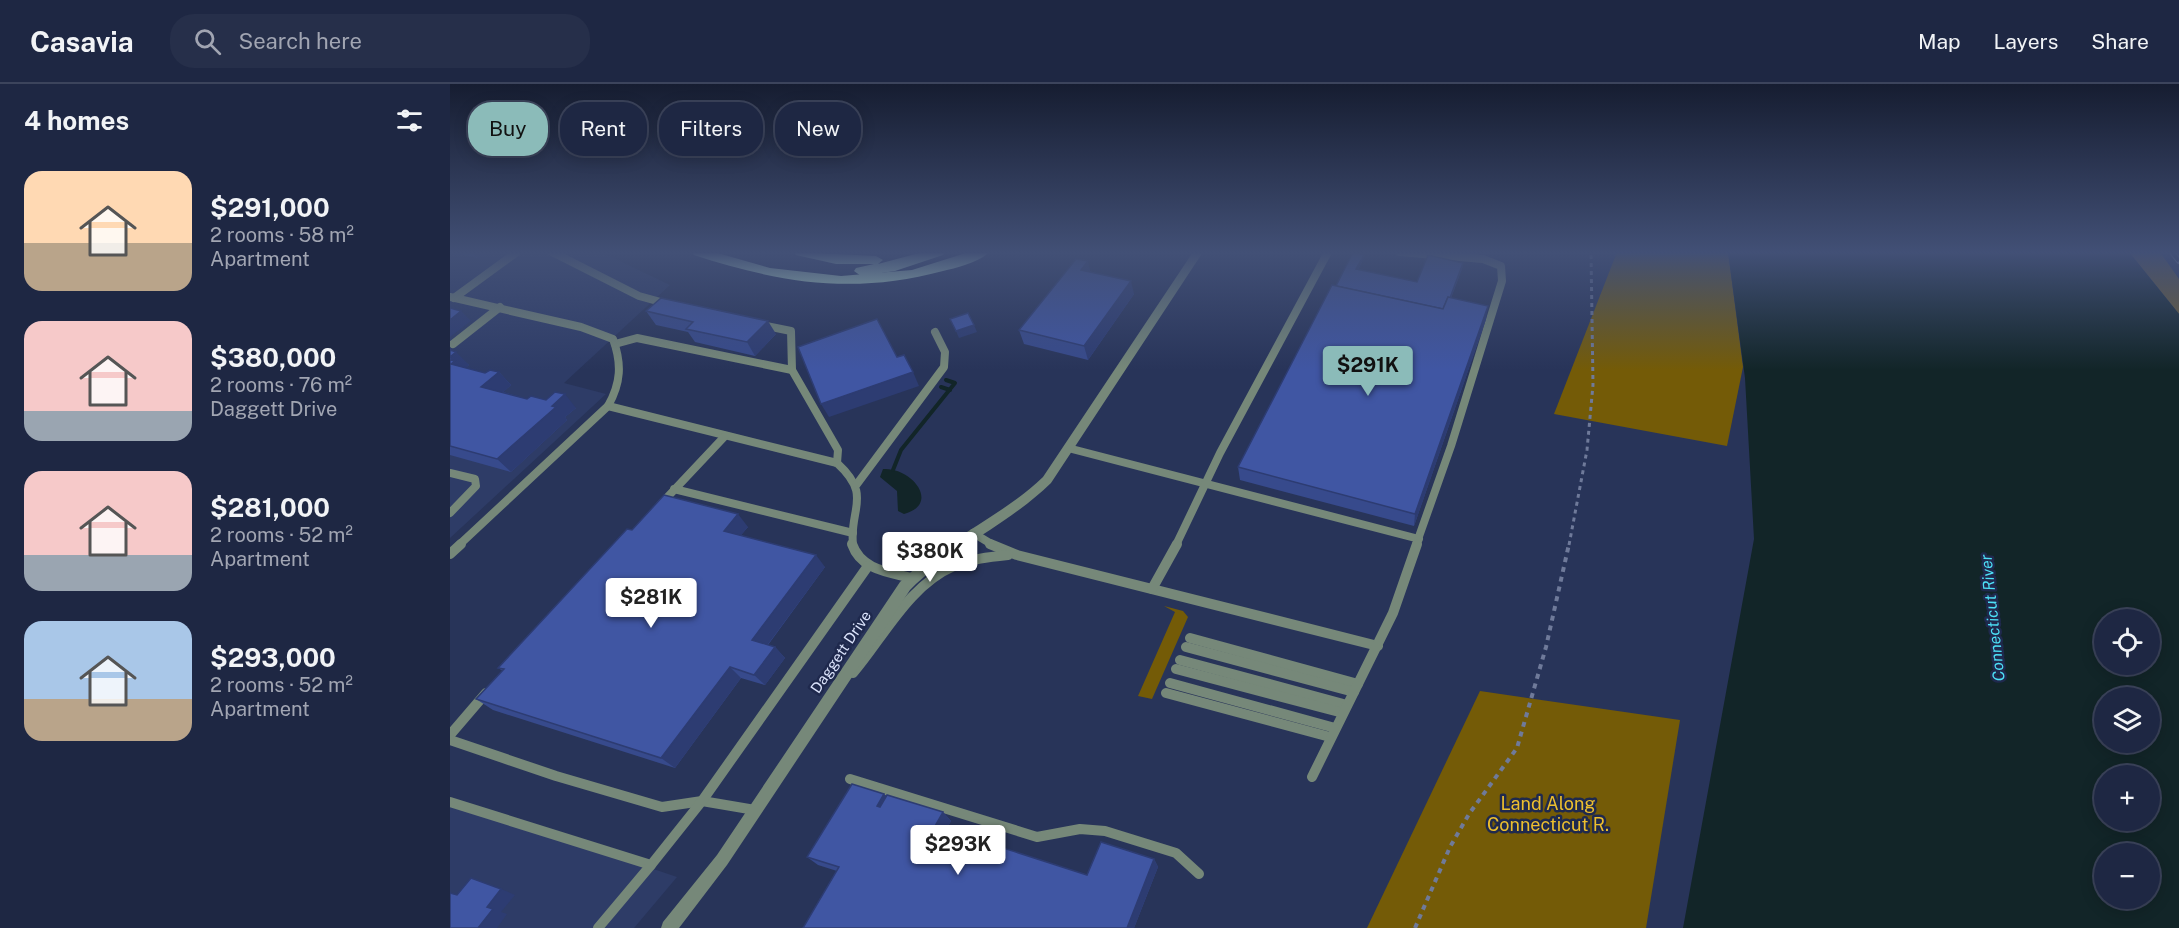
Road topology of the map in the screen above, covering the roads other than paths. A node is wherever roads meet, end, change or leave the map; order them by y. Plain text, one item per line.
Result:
1 (630, 291) edge
2 (1172, 291) edge
3 (1307, 291) edge
4 (1499, 291) edge
5 (452, 298) edge
6 (500, 308) junction
7 (682, 308) edge
8 (748, 322) edge
9 (935, 332) dead end
10 (453, 344) dead end
11 (615, 344) junction
12 (792, 370) junction
13 (608, 406) junction
14 (725, 436) junction
15 (1068, 448) junction
16 (837, 463) junction
17 (450, 472) edge
18 (857, 484) junction
19 (1207, 484) junction
20 (674, 489) junction
21 (450, 513) edge
22 (651, 514) edge
23 (973, 532) junction
24 (853, 533) junction
25 (1419, 539) junction
26 (450, 554) edge
27 (1017, 555) junction
28 (868, 566) junction
29 (912, 578) junction
30 (1152, 589) junction
31 (1188, 642) dead end
32 (1378, 646) junction
33 (1178, 664) dead end
34 (493, 685) edge
35 (1168, 688) dead end
36 (1356, 688) junction
37 (1345, 709) junction
38 (814, 722) junction
39 (1332, 733) junction
40 (450, 735) edge
41 (450, 740) edge
42 (1312, 777) dead end
43 (850, 779) dead end
44 (702, 801) junction
45 (450, 802) edge
46 (754, 810) junction
47 (651, 865) junction
48 (1199, 874) dead end
49 (598, 928) edge
50 (669, 928) edge

1 - 7 lane
2 - 15 street, Daggett Drive
3 - 19 lane
4 - 25 lane
5 - 6 lane
6 - 10 lane
6 - 11 lane
8 - 12 lane
9 - 18 lane
11 - 12 lane
11 - 13 lane
12 - 16 lane
13 - 14 lane
13 - 26 lane
14 - 16 lane
14 - 20 lane
15 - 19 lane
15 - 23 street, Daggett Drive
16 - 18 lane
17 - 21 lane
18 - 24 lane
19 - 25 lane
19 - 30 lane
20 - 22 lane
20 - 24 lane
23 - 27 lane
23 - 29 street, Daggett Drive
24 - 28 lane
25 - 32 lane
27 - 30 lane
27 - 38 lane
28 - 29 lane
28 - 44 lane
29 - 38 street, Daggett Drive
30 - 32 lane
31 - 36 lane
32 - 36 lane
33 - 37 lane
34 - 40 lane
35 - 39 lane
36 - 37 lane
37 - 39 lane
38 - 46 street, Daggett Drive
39 - 42 lane
41 - 44 lane
43 - 48 lane
44 - 46 lane
44 - 47 lane
45 - 47 lane
46 - 50 street, Daggett Drive
47 - 49 lane

